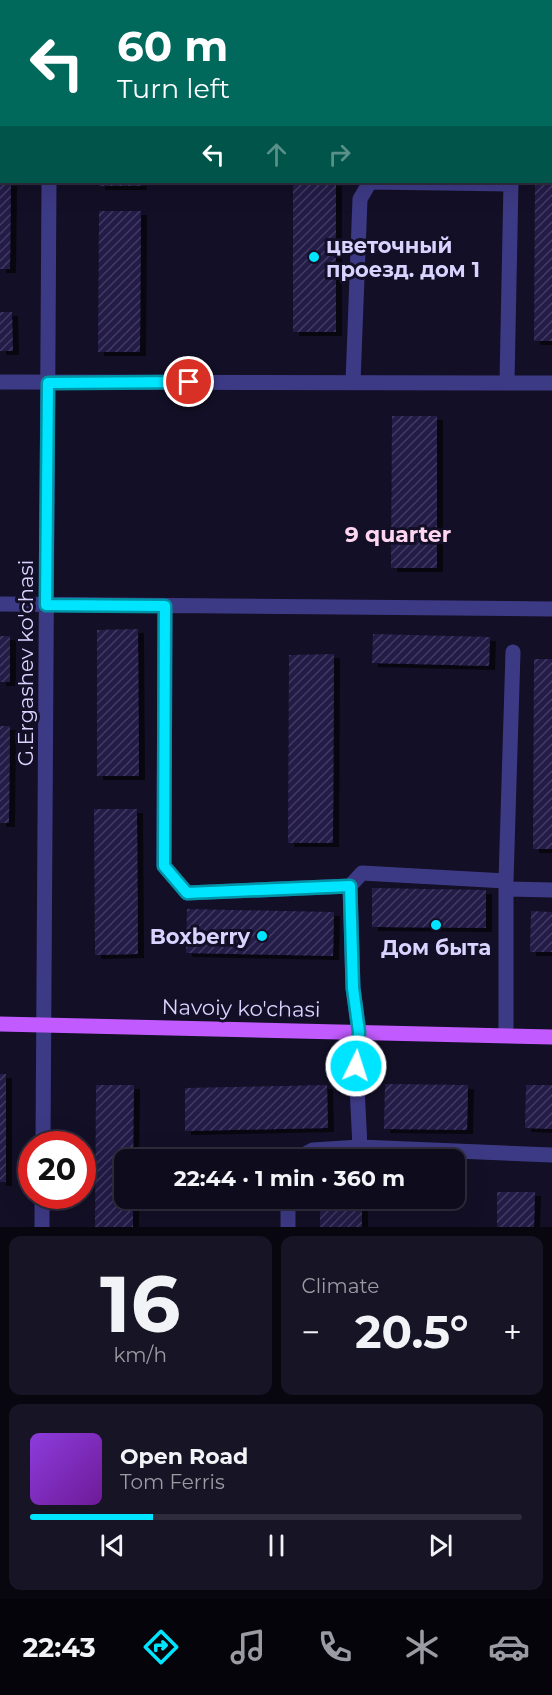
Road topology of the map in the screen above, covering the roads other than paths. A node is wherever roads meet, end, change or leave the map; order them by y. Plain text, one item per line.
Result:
1 (49, 183) edge
2 (511, 183) edge
3 (0, 382) edge
4 (352, 382) junction
5 (507, 382) junction
6 (48, 383) junction
7 (552, 383) edge
8 (0, 604) edge
9 (46, 605) junction
10 (165, 606) junction
11 (552, 609) edge
12 (513, 652) dead end
13 (506, 885) junction
14 (350, 886) junction
15 (552, 890) edge
16 (0, 1024) edge
17 (44, 1024) junction
18 (359, 1032) junction
19 (506, 1035) junction
20 (552, 1036) edge
21 (43, 1131) edge
22 (360, 1147) junction
23 (329, 1149) edge
24 (552, 1155) edge
25 (42, 1209) edge
26 (288, 1209) edge
27 (42, 1227) edge
28 (288, 1227) edge

1 - 6 street, G.Ergashev ko'chasi
2 - 4 street
2 - 5 street
3 - 6 street
4 - 5 street
4 - 6 street
5 - 7 street
6 - 9 street, G.Ergashev ko'chasi
8 - 9 street
9 - 10 street
9 - 17 street, G.Ergashev ko'chasi
10 - 11 street
10 - 14 street
12 - 13 street
13 - 14 street
13 - 15 street
13 - 19 street
14 - 18 street
16 - 17 main road, Navoiy ko'chasi
17 - 18 main road, Navoiy ko'chasi
17 - 21 street, G.Ergashev ko'chasi
18 - 19 main road, Navoiy ko'chasi
18 - 22 street
19 - 20 main road, Navoiy ko'chasi
22 - 23 street
22 - 24 street
25 - 27 street
26 - 28 street

